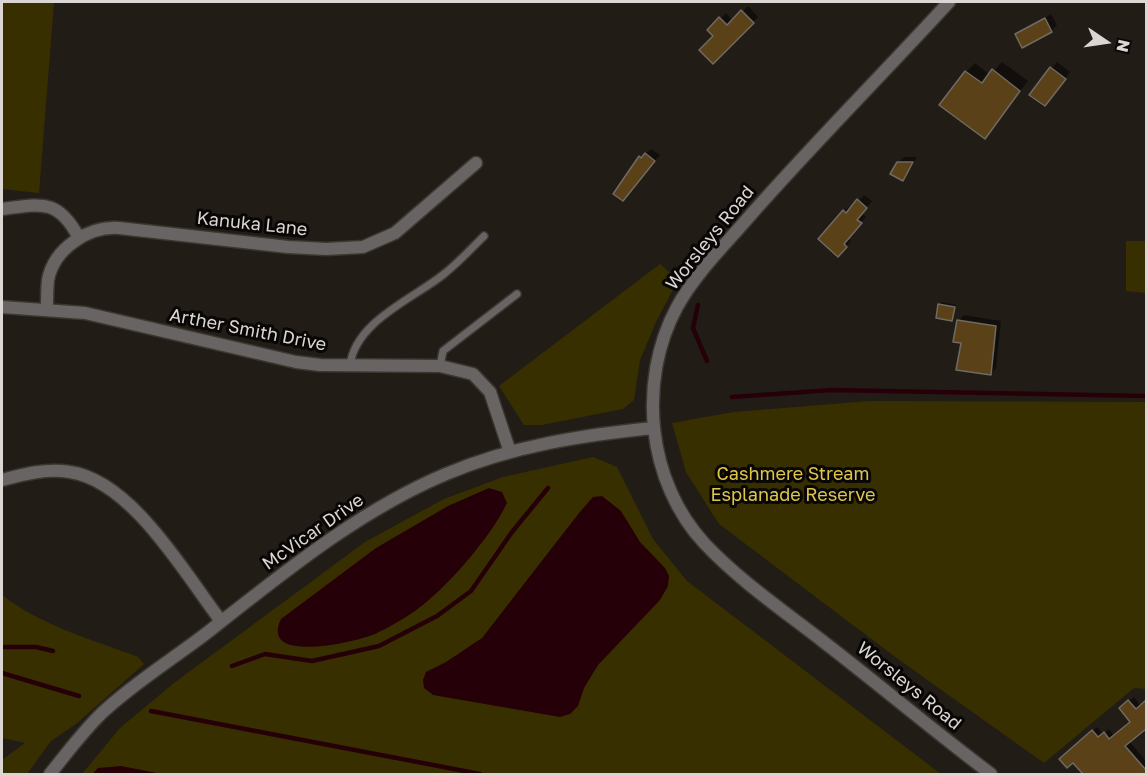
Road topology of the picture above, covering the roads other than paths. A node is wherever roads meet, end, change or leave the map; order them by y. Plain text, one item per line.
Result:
1 (949, 2) edge
2 (476, 164) dead end
3 (2, 209) edge
4 (484, 236) dead end
5 (79, 238) junction
6 (516, 294) dead end
7 (2, 307) edge
8 (47, 309) junction
9 (350, 365) junction
10 (440, 366) junction
11 (654, 428) junction
12 (510, 452) junction
13 (2, 480) edge
14 (221, 621) junction
15 (50, 774) edge
16 (992, 774) edge

1 - 11 street, Worsleys Road
2 - 5 street, Kanuka Lane
3 - 5 street
4 - 9 lane
5 - 8 street, Kanuka Lane
6 - 10 lane
7 - 8 street, Arther Smith Drive
8 - 9 street, Arther Smith Drive
9 - 10 street, Arther Smith Drive
10 - 12 street, Arther Smith Drive
11 - 12 street, McVicar Drive
11 - 16 street, Worsleys Road
12 - 14 street, McVicar Drive
13 - 14 street
14 - 15 street, McVicar Drive

